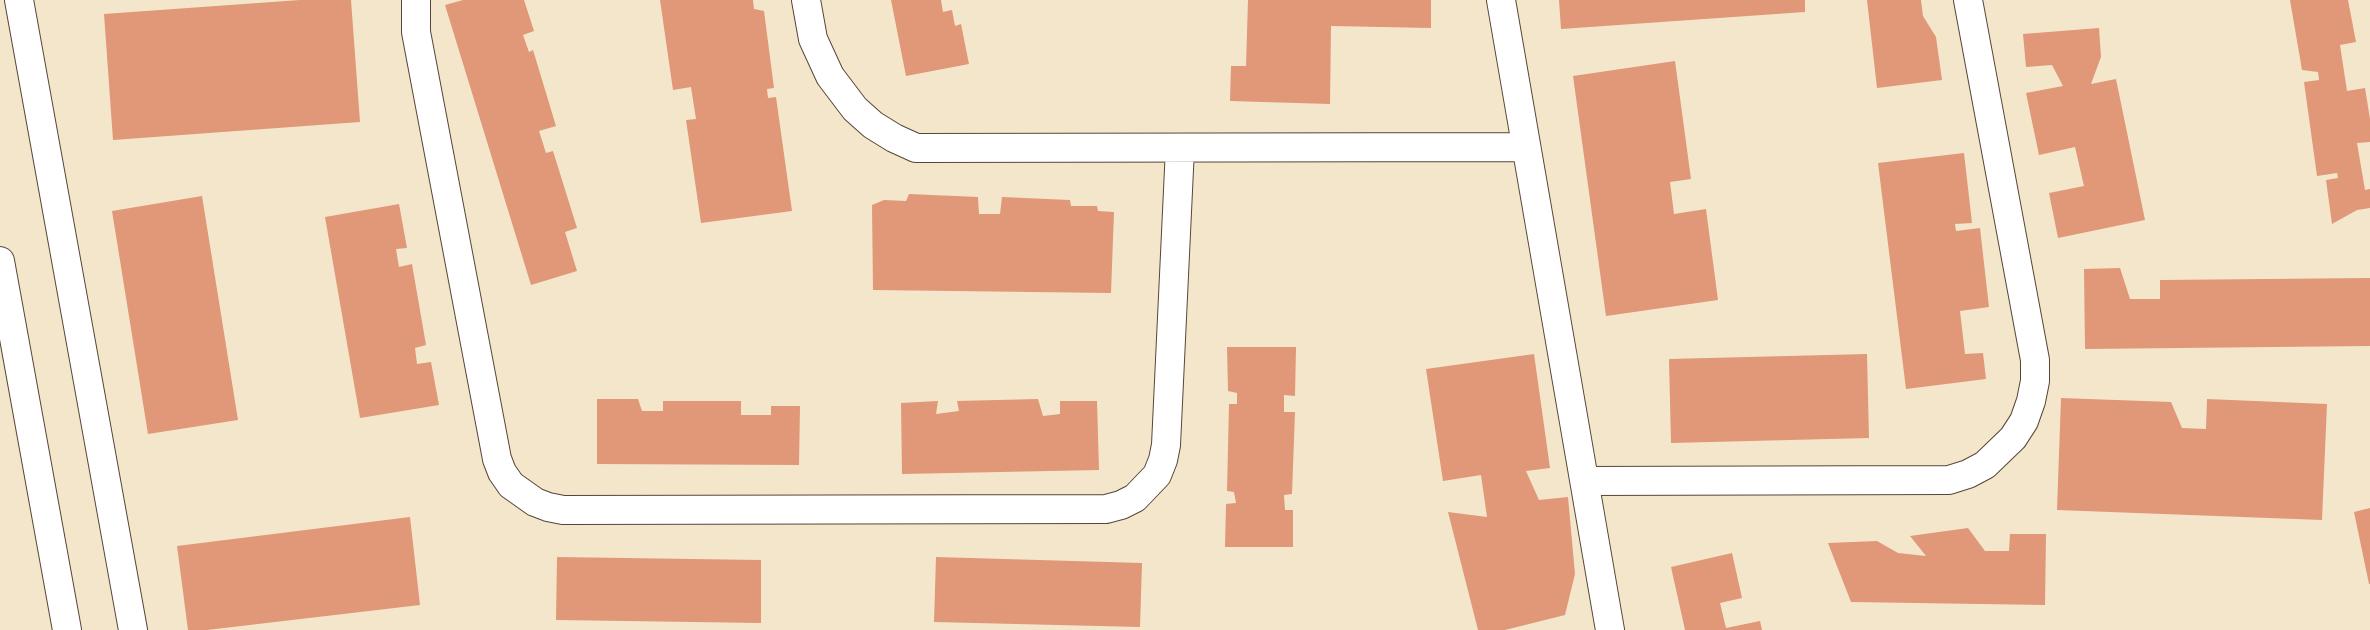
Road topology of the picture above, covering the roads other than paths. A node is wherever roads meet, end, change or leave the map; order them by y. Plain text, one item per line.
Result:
1 (19, 0) edge
2 (416, 0) edge
3 (806, 0) edge
4 (1501, 0) edge
5 (1968, 0) edge
6 (1526, 147) junction
7 (1180, 148) junction
8 (0, 261) edge
9 (1585, 481) junction
10 (67, 630) edge
11 (133, 630) edge
12 (1610, 630) edge

1 - 11 street
2 - 7 street
3 - 7 street
4 - 6 street
5 - 9 street
6 - 7 street
6 - 9 street
8 - 10 street
9 - 12 street

